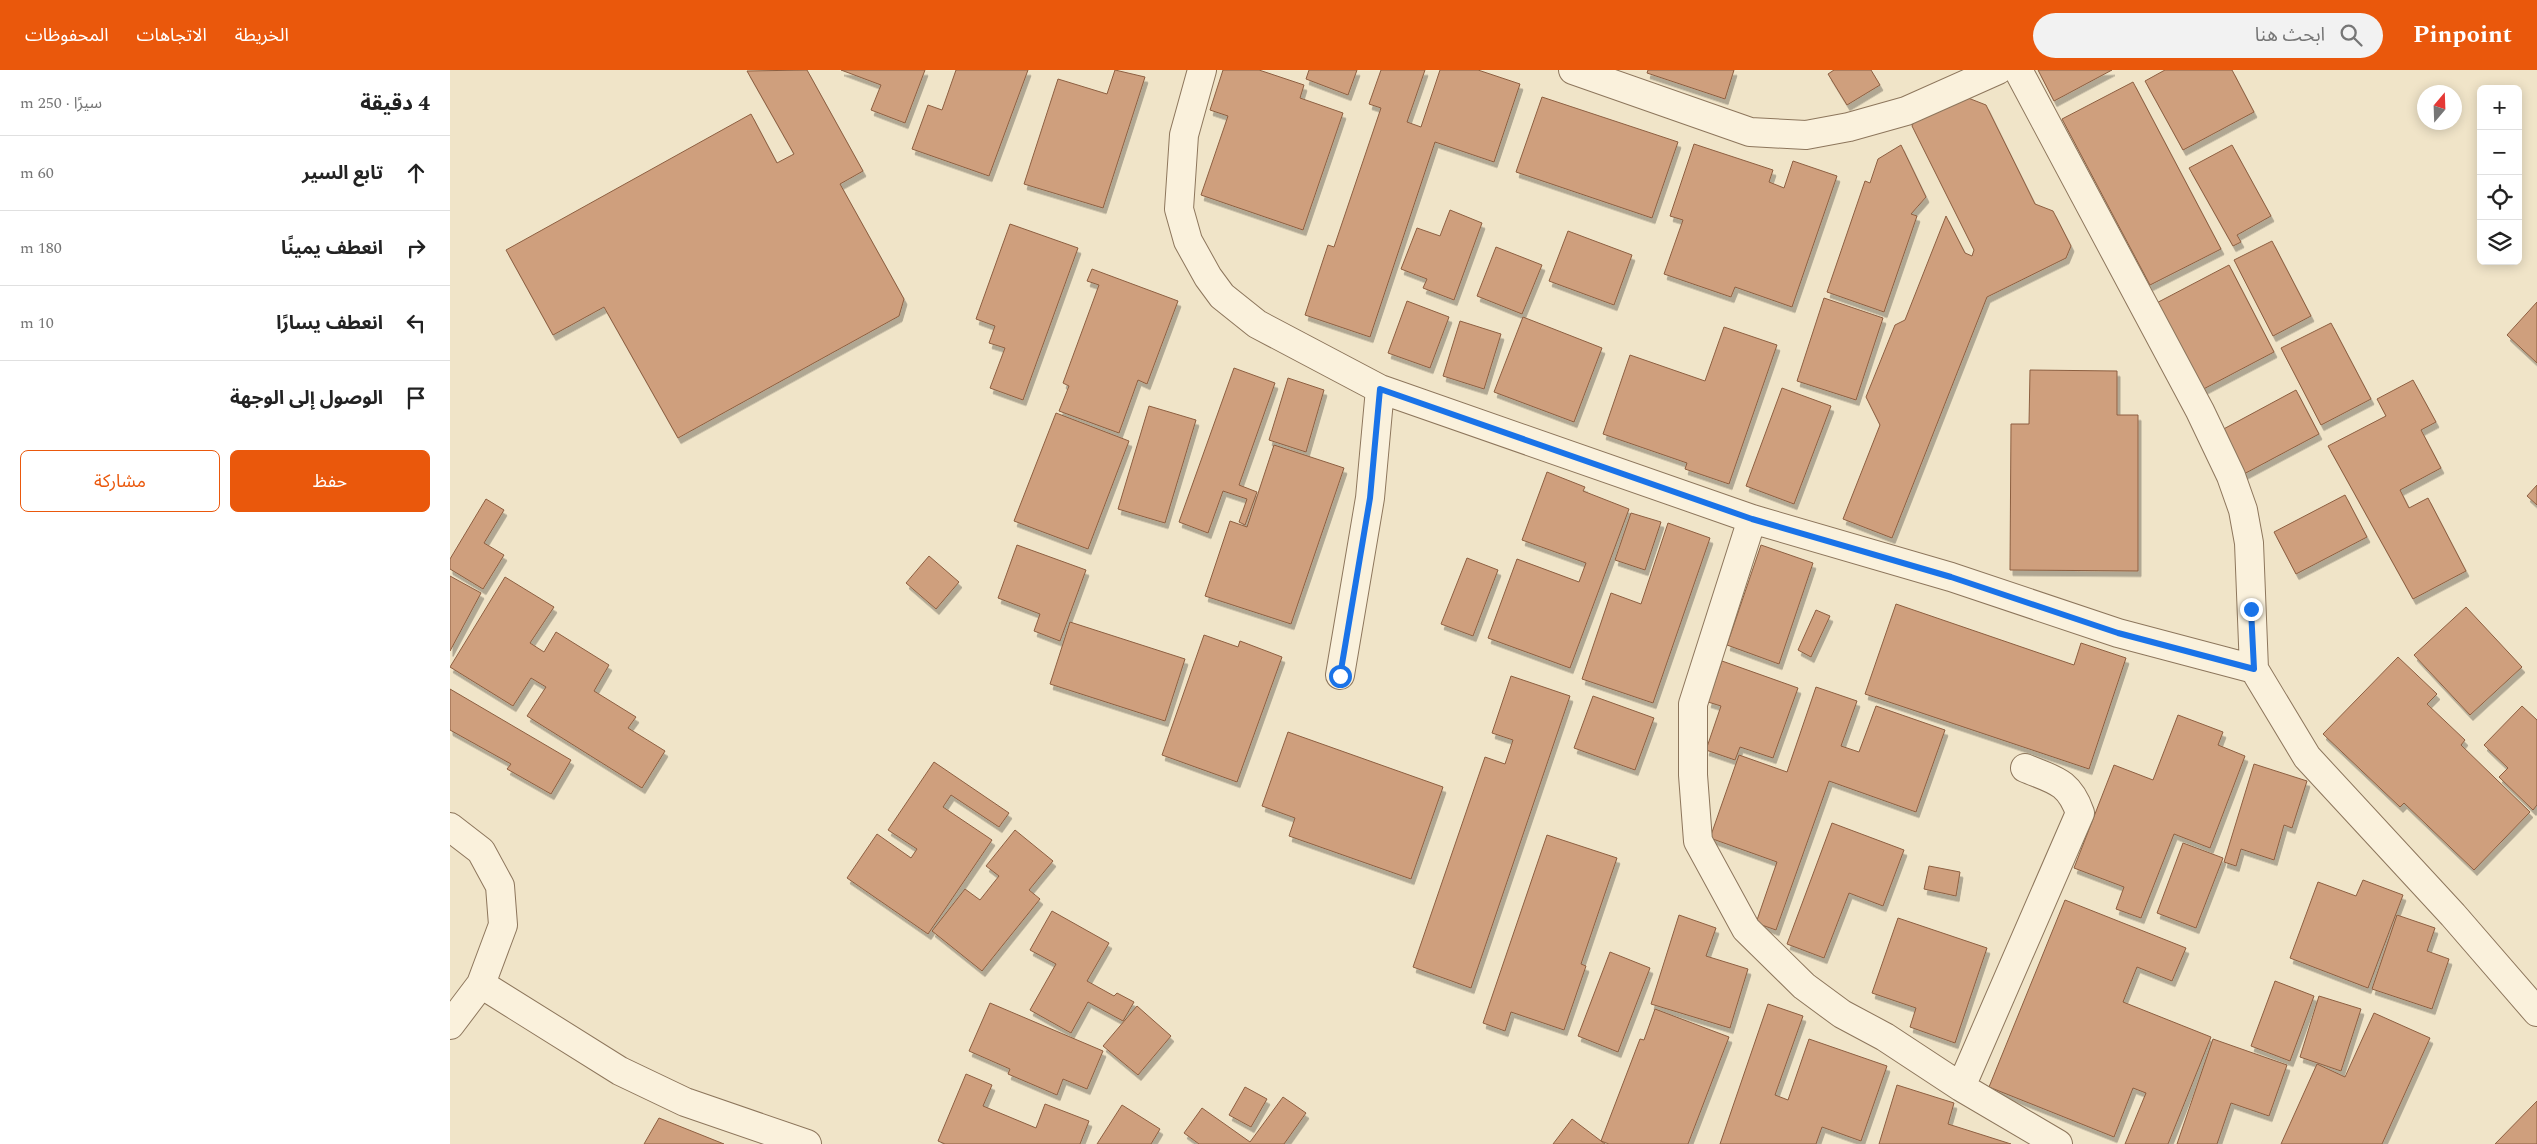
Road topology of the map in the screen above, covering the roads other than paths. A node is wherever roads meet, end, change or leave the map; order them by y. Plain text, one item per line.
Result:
1 (1202, 70) edge
2 (1574, 70) edge
3 (1998, 70) edge
4 (2018, 70) edge
5 (1380, 389) junction
6 (1752, 519) junction
7 (2254, 669) junction
8 (1340, 676) dead end
9 (2025, 768) dead end
10 (450, 827) edge
11 (481, 984) junction
12 (2537, 1012) edge
13 (451, 1021) edge
14 (1961, 1087) junction
15 (807, 1144) edge
16 (2058, 1144) edge

1 - 5 street
2 - 3 street
4 - 7 street
5 - 6 street
5 - 8 street
6 - 7 street
6 - 14 street
7 - 12 street
9 - 14 street
10 - 11 street
11 - 13 street
11 - 15 street
14 - 16 street

